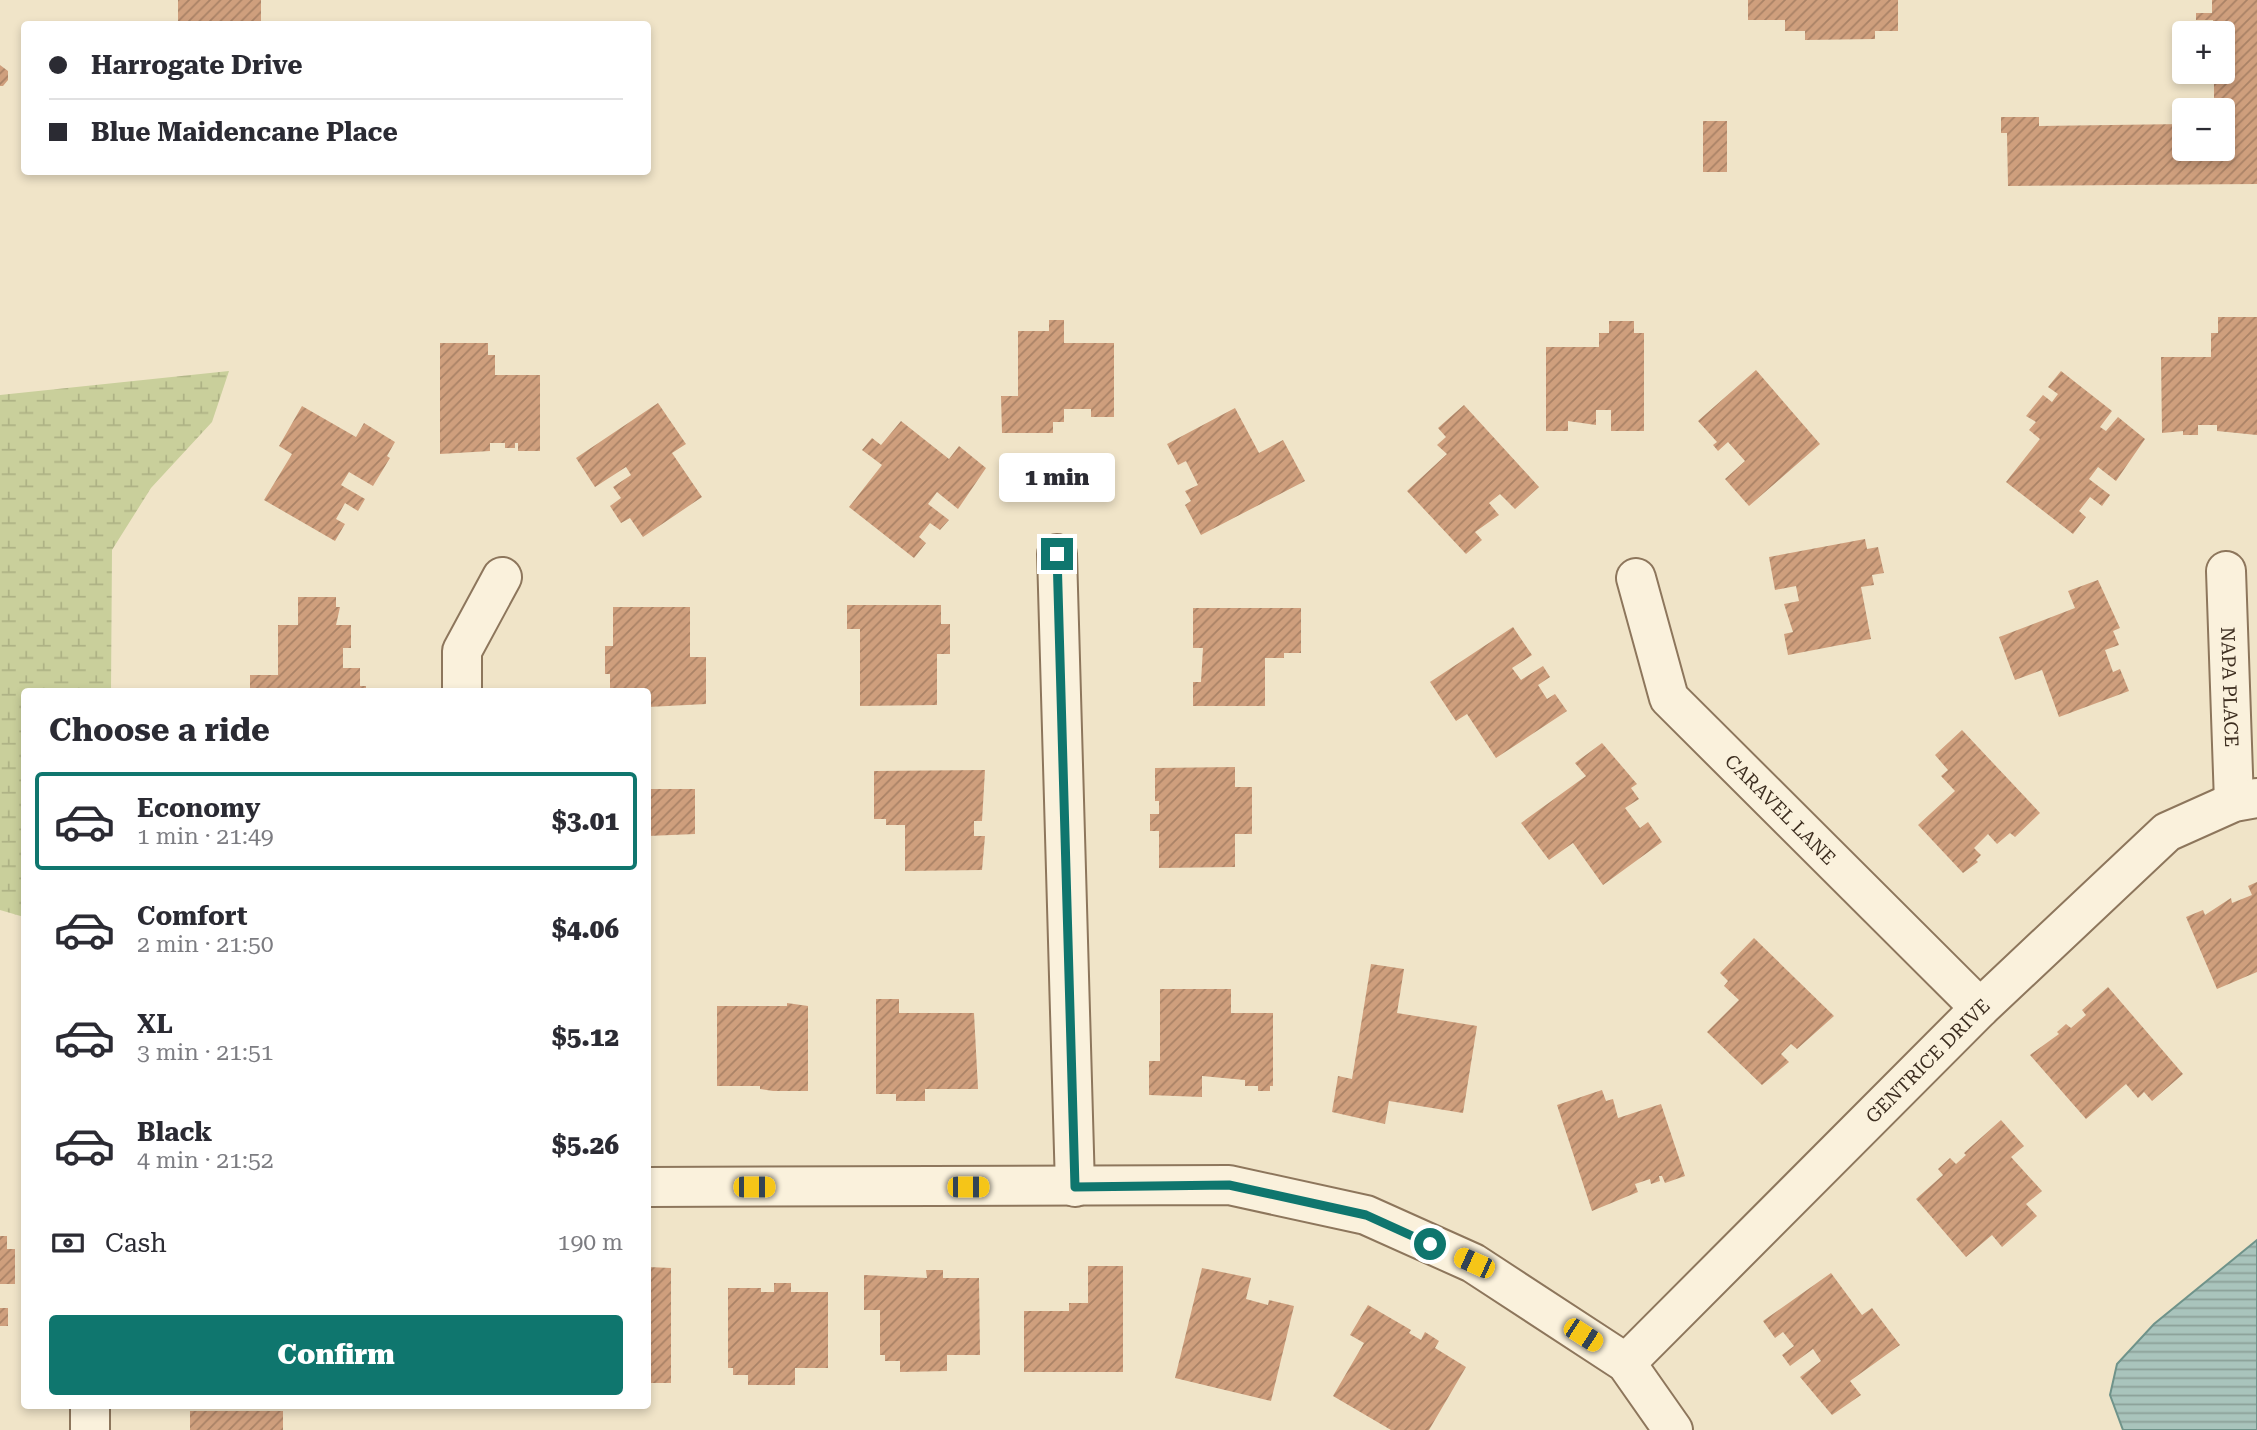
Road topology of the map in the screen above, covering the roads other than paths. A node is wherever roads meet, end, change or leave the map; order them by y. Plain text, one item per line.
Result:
1 (1057, 554) dead end
2 (2226, 571) dead end
3 (502, 577) dead end
4 (1636, 578) dead end
5 (462, 688) edge
6 (2246, 800) edge
7 (1980, 1009) junction
8 (651, 1187) edge
9 (1075, 1187) junction
10 (1626, 1363) junction
11 (90, 1409) edge
12 (90, 1430) edge
13 (1673, 1430) edge

1 - 9 street
2 - 6 street, NAPA PLACE
3 - 5 street
4 - 7 street, CARAVEL LANE
6 - 7 street, GENTRICE DRIVE
7 - 10 street, GENTRICE DRIVE
8 - 9 street
9 - 10 street
10 - 13 street
11 - 12 street

